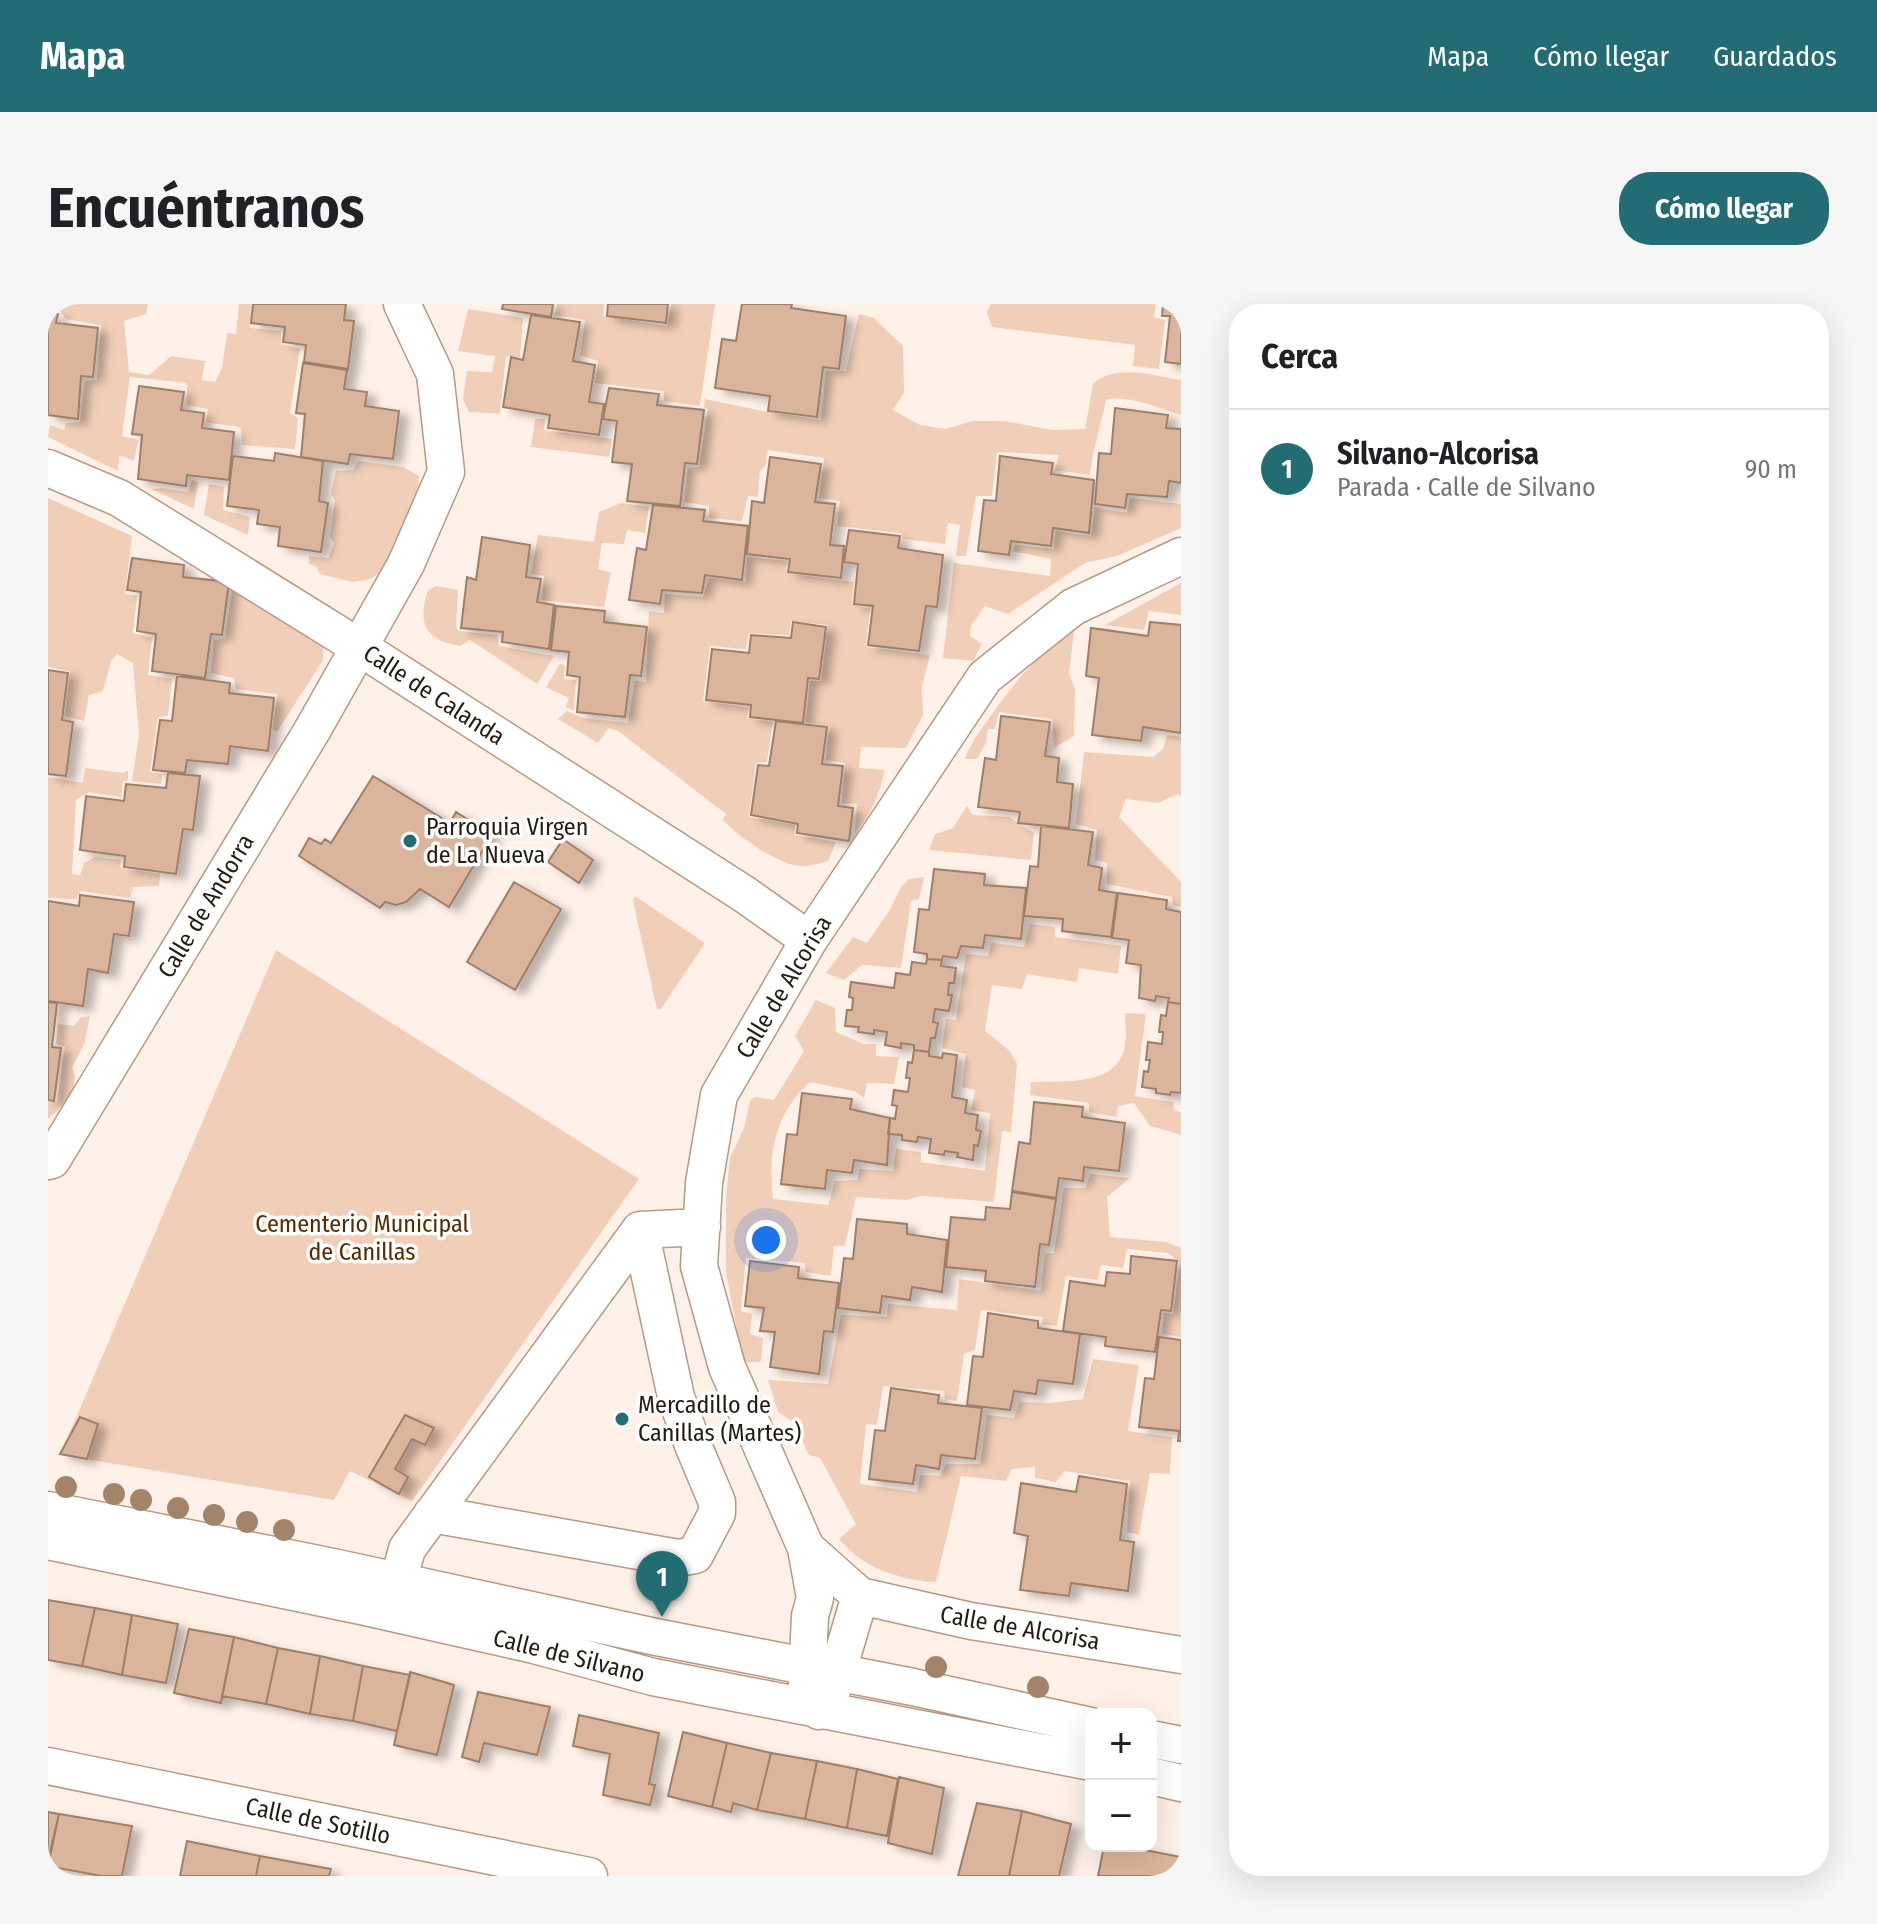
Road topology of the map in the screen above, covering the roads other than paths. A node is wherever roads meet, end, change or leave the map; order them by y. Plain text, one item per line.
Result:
1 (402, 304) edge
2 (48, 468) edge
3 (1181, 556) edge
4 (359, 647) junction
5 (809, 940) junction
6 (48, 1161) edge
7 (702, 1227) junction
8 (640, 1230) junction
9 (48, 1510) edge
10 (432, 1514) junction
11 (48, 1541) edge
12 (806, 1548) junction
13 (398, 1582) junction
14 (860, 1596) junction
15 (1181, 1655) edge
16 (823, 1671) junction
17 (819, 1711) junction
18 (1085, 1725) edge
19 (1157, 1740) edge
20 (1181, 1745) edge
21 (1085, 1761) edge
22 (48, 1766) edge
23 (1157, 1777) edge
24 (1181, 1783) edge
25 (589, 1876) edge

1 - 4 street, Calle de Andorra
2 - 4 street, Calle de Calanda
3 - 5 street, Calle de Alcorisa
4 - 5 street, Calle de Calanda
4 - 6 street, Calle de Andorra
5 - 7 street, Calle de Alcorisa
7 - 8 street
7 - 12 street, Calle de Alcorisa
8 - 10 street
8 - 10 street
9 - 13 street, Calle de Silvano
10 - 13 street
11 - 17 street, Calle de Silvano
12 - 14 street, Calle de Alcorisa
12 - 16 street, Calle de Alcorisa
13 - 16 street, Calle de Silvano
14 - 15 street, Calle de Alcorisa
14 - 16 street, Calle de Alcorisa
16 - 17 street, Calle de Alcorisa
16 - 18 street, Calle de Silvano
17 - 21 street, Calle de Silvano
19 - 20 street
22 - 25 street, Calle de Sotillo
23 - 24 street

